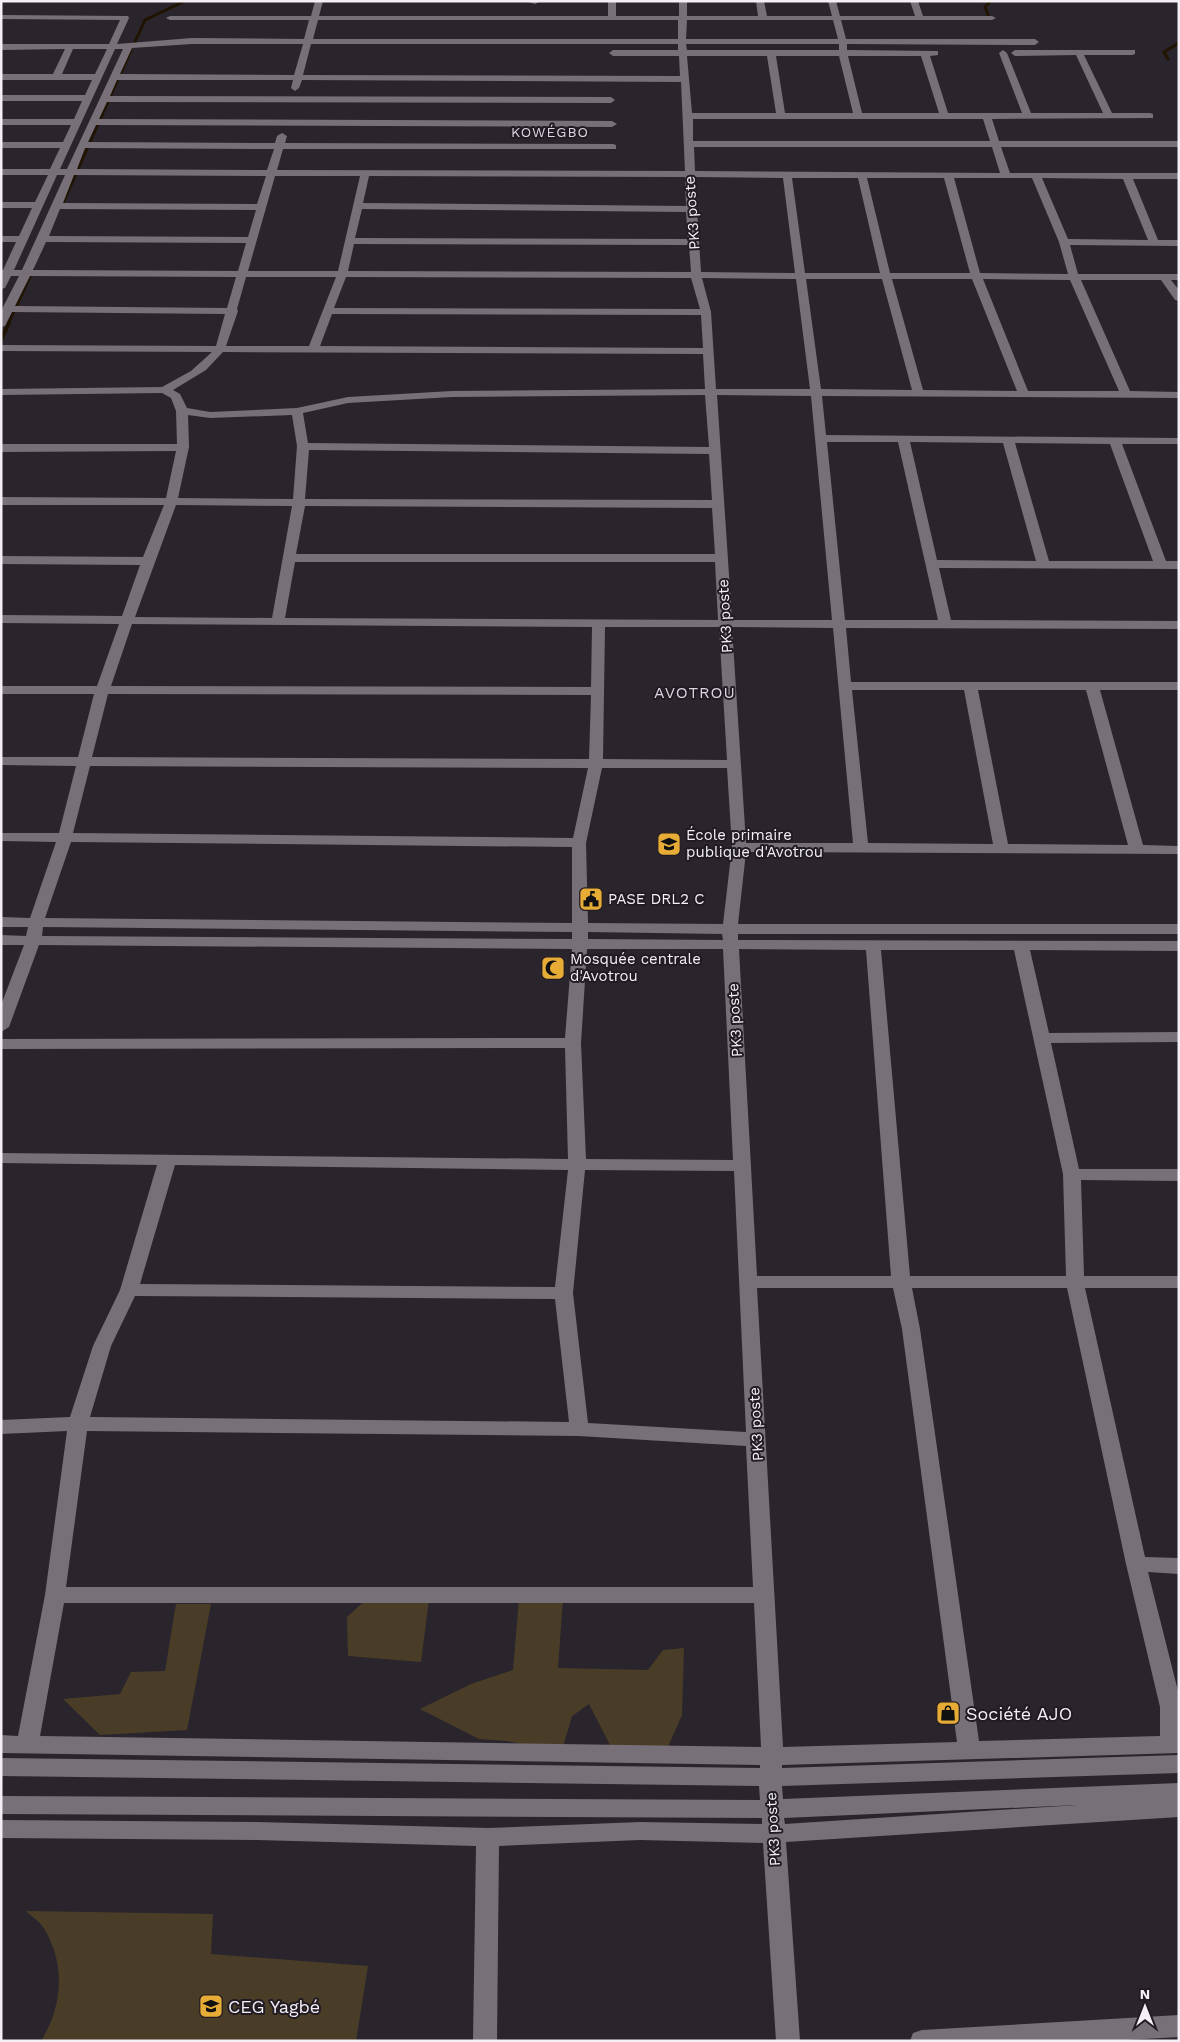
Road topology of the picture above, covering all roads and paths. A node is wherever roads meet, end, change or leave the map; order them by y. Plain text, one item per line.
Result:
1 (319, 1) edge
2 (529, 1) edge
3 (612, 1) edge
4 (683, 1) edge
5 (760, 1) edge
6 (832, 1) edge
7 (914, 1) edge
8 (535, 2) edge
9 (1, 17) edge
10 (170, 18) dead end
11 (315, 18) junction
12 (612, 18) junction
13 (681, 18) junction
14 (920, 18) junction
15 (992, 18) dead end
16 (763, 19) junction
17 (836, 19) junction
18 (308, 41) junction
19 (843, 42) junction
20 (1035, 42) dead end
21 (129, 46) junction
22 (1, 47) edge
23 (70, 47) junction
24 (112, 47) junction
25 (682, 48) junction
26 (1132, 52) dead end
27 (613, 53) dead end
28 (771, 53) junction
29 (925, 53) junction
30 (945, 53) dead end
31 (1079, 53) junction
32 (843, 54) junction
33 (1, 77) edge
34 (56, 77) junction
35 (96, 77) junction
36 (114, 77) junction
37 (298, 78) junction
38 (686, 79) junction
39 (1, 98) edge
40 (86, 98) junction
41 (104, 99) junction
42 (289, 111) junction
43 (781, 115) junction
44 (858, 115) junction
45 (944, 115) junction
46 (986, 115) junction
47 (1027, 115) junction
48 (688, 116) junction
49 (1110, 116) junction
50 (1150, 116) dead end
51 (1, 122) edge
52 (76, 122) junction
53 (94, 122) junction
54 (612, 124) junction
55 (688, 144) junction
56 (996, 144) junction
57 (1179, 144) edge
58 (1, 145) edge
59 (65, 145) junction
60 (82, 145) junction
61 (279, 146) junction
62 (1, 172) edge
63 (54, 172) junction
64 (71, 172) junction
65 (271, 173) junction
66 (365, 173) junction
67 (690, 174) junction
68 (787, 174) junction
69 (862, 175) junction
70 (948, 175) junction
71 (1006, 175) junction
72 (1036, 176) junction
73 (1126, 176) junction
74 (1177, 177) edge
75 (1, 206) edge
76 (38, 206) junction
77 (55, 206) junction
78 (357, 206) junction
79 (262, 207) junction
80 (691, 210) junction
81 (24, 236) junction
82 (43, 237) junction
83 (1, 239) edge
84 (252, 240) junction
85 (350, 241) junction
86 (694, 242) junction
87 (1064, 242) junction
88 (1154, 243) junction
89 (1179, 243) edge
90 (4, 273) edge
91 (26, 273) junction
92 (243, 275) junction
93 (342, 275) junction
94 (696, 276) junction
95 (802, 276) junction
96 (886, 276) junction
97 (976, 276) junction
98 (1074, 276) junction
99 (1164, 277) junction
100 (1179, 277) edge
101 (1, 286) edge
102 (1179, 298) edge
103 (7, 310) junction
104 (232, 311) junction
105 (328, 311) junction
106 (706, 312) junction
107 (1, 324) edge
108 (1, 348) edge
109 (220, 349) junction
110 (313, 349) junction
111 (709, 351) junction
112 (164, 390) junction
113 (1, 392) edge
114 (711, 392) junction
115 (816, 392) junction
116 (918, 393) junction
117 (1024, 394) junction
118 (1126, 395) junction
119 (1179, 395) edge
120 (182, 411) junction
121 (297, 411) junction
122 (819, 438) junction
123 (904, 438) junction
124 (1008, 440) junction
125 (1115, 441) junction
126 (1179, 441) edge
127 (303, 446) junction
128 (183, 447) junction
129 (1, 448) edge
130 (715, 451) junction
131 (1, 501) edge
132 (299, 502) junction
133 (171, 503) junction
134 (718, 504) junction
135 (289, 558) junction
136 (721, 558) junction
137 (1, 560) edge
138 (148, 561) junction
139 (931, 564) junction
140 (1044, 565) junction
141 (1161, 565) junction
142 (1179, 565) edge
143 (1, 618) edge
144 (128, 621) junction
145 (278, 622) junction
146 (598, 623) junction
147 (725, 624) junction
148 (838, 624) junction
149 (944, 624) junction
150 (1179, 625) edge
151 (844, 686) junction
152 (970, 686) junction
153 (1092, 686) junction
154 (1179, 686) edge
155 (1, 690) edge
156 (102, 691) junction
157 (598, 691) junction
158 (1, 761) edge
159 (85, 761) junction
160 (596, 764) junction
161 (734, 764) junction
162 (1, 837) edge
163 (65, 837) junction
164 (579, 843) junction
165 (739, 847) junction
166 (861, 848) junction
167 (1001, 848) junction
168 (1136, 850) junction
169 (1179, 850) edge
170 (1, 922) edge
171 (36, 922) junction
172 (1179, 929) edge
173 (580, 935) junction
174 (730, 938) junction
175 (1, 940) edge
176 (33, 940) junction
177 (873, 945) junction
178 (1021, 946) junction
179 (1179, 946) edge
180 (1, 1027) edge
181 (1179, 1037) edge
182 (1041, 1038) junction
183 (573, 1043) junction
184 (1, 1044) edge
185 (1, 1158) edge
186 (168, 1159) junction
187 (577, 1162) junction
188 (742, 1166) junction
189 (1072, 1174) junction
190 (1179, 1175) edge
191 (901, 1281) junction
192 (748, 1282) junction
193 (1179, 1282) edge
194 (1075, 1283) junction
195 (129, 1290) junction
196 (564, 1293) junction
197 (78, 1424) junction
198 (1, 1427) edge
199 (579, 1429) junction
200 (756, 1440) junction
201 (1136, 1564) junction
202 (1179, 1566) edge
203 (764, 1594) junction
204 (55, 1595) junction
205 (1, 1744) edge
206 (27, 1745) junction
207 (1176, 1750) edge
208 (969, 1751) junction
209 (771, 1766) junction
210 (1, 1767) edge
211 (1179, 1792) edge
212 (1, 1805) edge
213 (1179, 1808) edge
214 (773, 1809) junction
215 (1, 1829) edge
216 (774, 1834) junction
217 (488, 1837) junction
218 (1179, 2026) edge
219 (958, 2039) edge
220 (485, 2041) edge
221 (788, 2041) edge
222 (922, 2041) edge

1 - 11 street
2 - 8 street
3 - 12 street
4 - 13 street, PK3 poste
5 - 16 street
6 - 17 street
7 - 14 street
9 - 24 street
10 - 11 street
11 - 12 street
11 - 18 street
12 - 13 street
13 - 16 street
13 - 25 street, PK3 poste
14 - 15 street
14 - 17 street
16 - 17 street
17 - 19 street
18 - 21 street
18 - 25 street
18 - 37 street
19 - 20 street
19 - 25 street
19 - 32 street
21 - 24 street
21 - 36 street
22 - 23 street
23 - 24 street
23 - 34 street
24 - 35 street
25 - 27 street
25 - 28 street
25 - 38 street, PK3 poste
26 - 31 street
28 - 32 street
28 - 43 street
29 - 30 street
29 - 32 street
29 - 45 street
31 - 47 street
31 - 49 street
32 - 44 street
33 - 34 street
34 - 35 street
35 - 40 street
36 - 37 street
36 - 41 street
37 - 42 street
37 - 54 street
38 - 48 street, PK3 poste
38 - 54 street
39 - 40 street
40 - 52 street
41 - 42 street
41 - 53 street
42 - 53 street
42 - 54 street
42 - 54 street
42 - 61 street
43 - 44 street
43 - 48 street
44 - 45 street
45 - 46 street
46 - 47 street
46 - 56 street
47 - 49 street
48 - 55 street, PK3 poste
49 - 50 street
51 - 52 street
52 - 59 street
53 - 60 street
54 - 61 street
54 - 66 street
54 - 67 street
55 - 56 street
55 - 67 street, PK3 poste
56 - 57 street
56 - 71 street
58 - 59 street
59 - 63 street
60 - 61 street
60 - 64 street
61 - 65 street
62 - 63 street
63 - 64 street
63 - 76 street
64 - 65 street
64 - 77 street
65 - 66 street
65 - 79 street
66 - 78 street
67 - 68 street
67 - 80 street, PK3 poste
68 - 69 street
68 - 95 street
69 - 70 street
69 - 96 street
70 - 71 street
70 - 97 street
71 - 72 street
72 - 73 street
72 - 87 street
73 - 74 street
73 - 88 street
75 - 76 street
76 - 81 street
77 - 79 street
77 - 82 street
78 - 80 street
78 - 85 street
79 - 84 street
80 - 86 street, PK3 poste
81 - 82 street
81 - 83 street
81 - 90 street
82 - 84 street
82 - 91 street
84 - 92 street
85 - 86 street
85 - 93 street
86 - 94 street, PK3 poste
87 - 88 street
87 - 98 street
88 - 89 street
90 - 91 street
90 - 101 street
91 - 92 street
91 - 103 street
92 - 93 street
92 - 104 street
93 - 94 street
93 - 105 street
94 - 95 street
94 - 106 street, PK3 poste
95 - 96 street
95 - 115 street
96 - 97 street
96 - 116 street
97 - 98 street
97 - 117 street
98 - 99 street
98 - 118 street
99 - 100 street
99 - 102 street
103 - 104 street
103 - 107 street
104 - 109 street
105 - 106 street
105 - 110 street
106 - 111 street, PK3 poste
108 - 109 street
109 - 110 street
109 - 112 street
110 - 111 street
111 - 114 street, PK3 poste
112 - 113 street
112 - 120 street
114 - 115 street
114 - 121 street
114 - 130 street, PK3 poste
115 - 116 street
115 - 122 street
116 - 117 street
117 - 118 street
118 - 119 street
120 - 121 street
120 - 128 street
121 - 127 street
122 - 123 street
122 - 148 street
123 - 124 street
123 - 139 street
124 - 125 street
124 - 140 street
125 - 126 street
125 - 141 street
127 - 130 street
127 - 132 street
128 - 129 street
128 - 133 street
130 - 134 street, PK3 poste
131 - 133 street
132 - 133 street
132 - 134 street
132 - 135 street
133 - 138 street
134 - 136 street, PK3 poste
135 - 136 street
135 - 145 street
136 - 147 street, PK3 poste
137 - 138 street
138 - 144 street
139 - 140 street
139 - 149 street
140 - 141 street
141 - 142 street
143 - 144 street
144 - 145 street
144 - 156 street
145 - 146 street
146 - 147 street
146 - 157 street
147 - 148 street
147 - 161 street, PK3 poste
148 - 149 street
148 - 151 street
149 - 150 street
151 - 152 street
151 - 166 street
152 - 153 street
152 - 167 street
153 - 154 street
153 - 168 street
155 - 156 street
156 - 157 street
156 - 159 street
157 - 160 street
158 - 159 street
159 - 160 street
159 - 163 street
160 - 161 street
160 - 164 street
161 - 165 street, PK3 poste
162 - 163 street
163 - 164 street
163 - 171 street
164 - 173 street
165 - 166 street
165 - 174 street, PK3 poste
166 - 167 street
167 - 168 street
168 - 169 street
170 - 171 street
171 - 173 street
171 - 176 street
172 - 174 street
173 - 174 street
173 - 176 street
173 - 183 street
174 - 177 street
174 - 188 street, PK3 poste
175 - 176 street
176 - 180 street
177 - 178 street
177 - 191 street
178 - 179 street
178 - 182 street
181 - 182 street
182 - 189 street
183 - 184 street
183 - 187 street
185 - 186 street
186 - 187 street
186 - 195 street
187 - 188 street
187 - 196 street
188 - 192 street, PK3 poste
189 - 190 street
189 - 194 street
191 - 192 street
191 - 194 street
191 - 208 street
192 - 200 street, PK3 poste
193 - 194 street
194 - 201 street
195 - 196 street
195 - 197 street
196 - 199 street
197 - 198 street
197 - 199 street
197 - 204 street
199 - 200 street
200 - 203 street, PK3 poste
201 - 202 street
201 - 207 street
203 - 204 street
203 - 209 street, PK3 poste
204 - 206 street
205 - 206 street
206 - 209 street
207 - 208 street
207 - 209 street
208 - 209 street
209 - 210 street
209 - 214 street, PK3 poste
211 - 214 street
212 - 214 street
213 - 216 street
214 - 216 street, PK3 poste
215 - 217 street
216 - 217 street
216 - 221 street, PK3 poste
217 - 220 street
218 - 219 street
219 - 222 street

